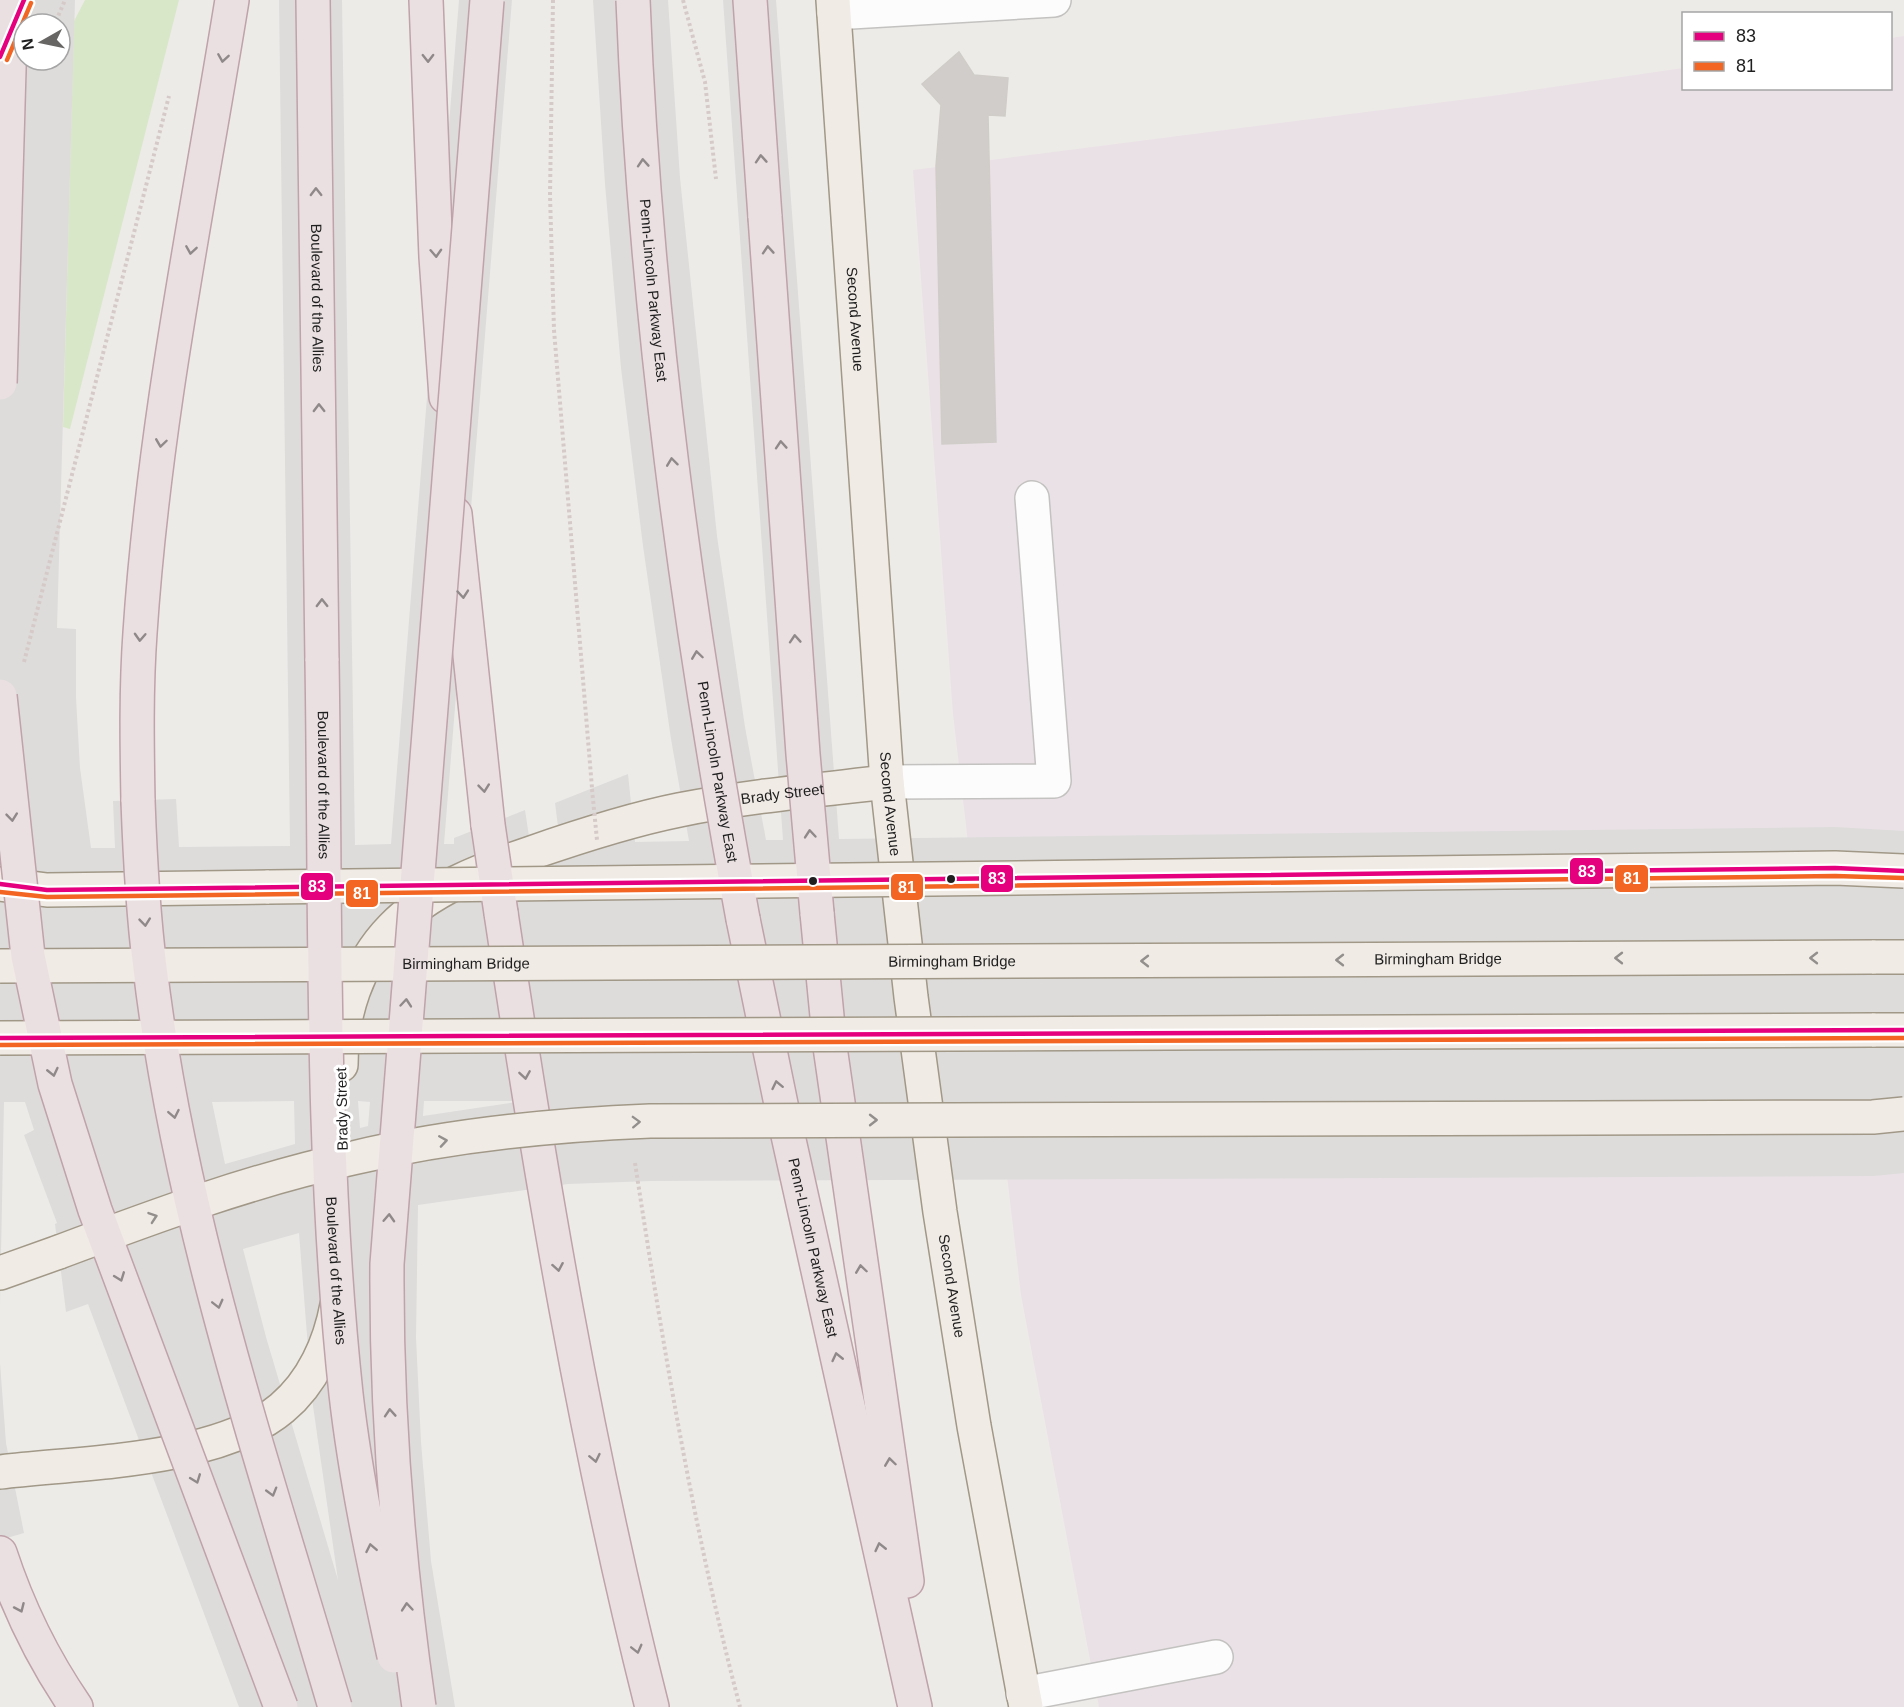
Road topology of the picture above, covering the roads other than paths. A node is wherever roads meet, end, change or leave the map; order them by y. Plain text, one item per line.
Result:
1 (11, 0) edge
2 (24, 0) edge
3 (232, 0) edge
4 (313, 0) edge
5 (426, 0) edge
6 (487, 0) edge
7 (633, 0) edge
8 (750, 0) edge
9 (1054, 0) edge
10 (833, 6) edge
11 (0, 57) edge
12 (0, 383) edge
13 (1032, 498) dead end
14 (0, 696) edge
15 (887, 782) junction
16 (1904, 871) edge
17 (0, 884) edge
18 (1904, 957) edge
19 (0, 966) edge
20 (1904, 1030) edge
21 (0, 1038) edge
22 (1904, 1114) edge
23 (0, 1273) edge
24 (0, 1472) edge
25 (0, 1553) edge
26 (1216, 1657) dead end
27 (1024, 1700) edge
28 (76, 1707) edge
29 (281, 1707) edge
30 (335, 1707) edge
31 (407, 1707) edge
32 (419, 1707) edge
33 (652, 1707) edge
34 (915, 1707) edge
35 (926, 1707) edge

1 - 12 highway, bridge
2 - 11 main road
3 -> 30 highway, bridge
31 -> 4 highway, Boulevard of the Allies, bridge
5 -> 33 highway, bridge
32 -> 6 highway, bridge
34 -> 7 highway, Penn-Lincoln Parkway East, bridge
35 -> 8 highway, bridge
9 - 10 lane
10 - 15 main road, Second Avenue
13 - 15 lane
14 -> 29 highway, bridge
15 - 24 main road, Brady Street
15 - 27 main road, Second Avenue
16 - 17 main road, bridge
18 -> 19 main road, Birmingham Bridge, bridge
20 - 21 main road, bridge
23 -> 22 main road, bridge
25 -> 28 highway
26 - 27 lane

